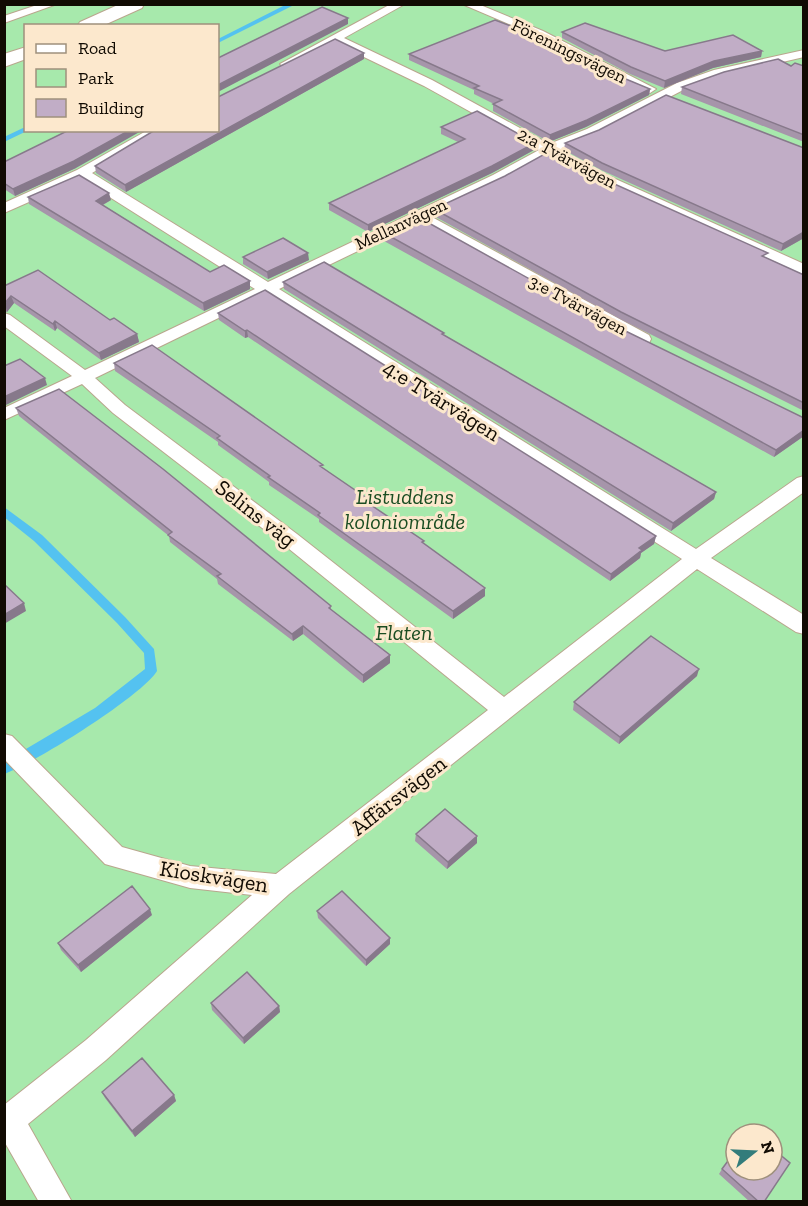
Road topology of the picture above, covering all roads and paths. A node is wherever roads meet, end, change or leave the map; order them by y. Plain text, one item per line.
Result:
1 (52, 4) edge
2 (136, 4) edge
3 (400, 4) edge
4 (467, 4) edge
5 (4, 20) edge
6 (91, 24) edge
7 (334, 38) junction
8 (24, 53) edge
9 (800, 56) edge
10 (4, 61) edge
11 (279, 68) edge
12 (662, 94) junction
13 (684, 103) edge
14 (155, 132) edge
15 (550, 149) junction
16 (82, 173) junction
17 (4, 209) edge
18 (418, 216) junction
19 (804, 270) edge
20 (266, 288) junction
21 (4, 318) edge
22 (655, 346) edge
23 (84, 377) junction
24 (4, 415) edge
25 (804, 482) edge
26 (697, 558) junction
27 (804, 626) edge
28 (505, 711) junction
29 (6, 744) edge
30 (280, 886) junction
31 (7, 1122) edge
32 (57, 1202) edge

1 - 5 lane
2 - 6 street
3 - 7 lane
4 - 12 lane, Föreningsvägen
7 - 11 lane
7 - 15 lane, 2:a Tvärvägen
8 - 10 street
9 - 12 lane, Mellanvägen
12 - 13 lane, Föreningsvägen
12 - 15 lane, Mellanvägen
14 - 16 lane
15 - 18 lane, Mellanvägen
15 - 19 lane, 2:a Tvärvägen
16 - 17 lane
16 - 20 lane, 4:e Tvärvägen
18 - 20 lane, Mellanvägen
18 - 22 lane, 3:e Tvärvägen
20 - 23 lane, Mellanvägen
20 - 26 lane, 4:e Tvärvägen
21 - 23 lane, Selins väg
23 - 24 lane, Mellanvägen
23 - 28 lane, Selins väg
25 - 26 lane, Affärsvägen
26 - 27 lane, 4:e Tvärvägen
26 - 28 lane, Affärsvägen
28 - 30 lane, Affärsvägen
29 - 30 lane, Kioskvägen
30 - 31 lane, Affärsvägen
31 - 32 lane

